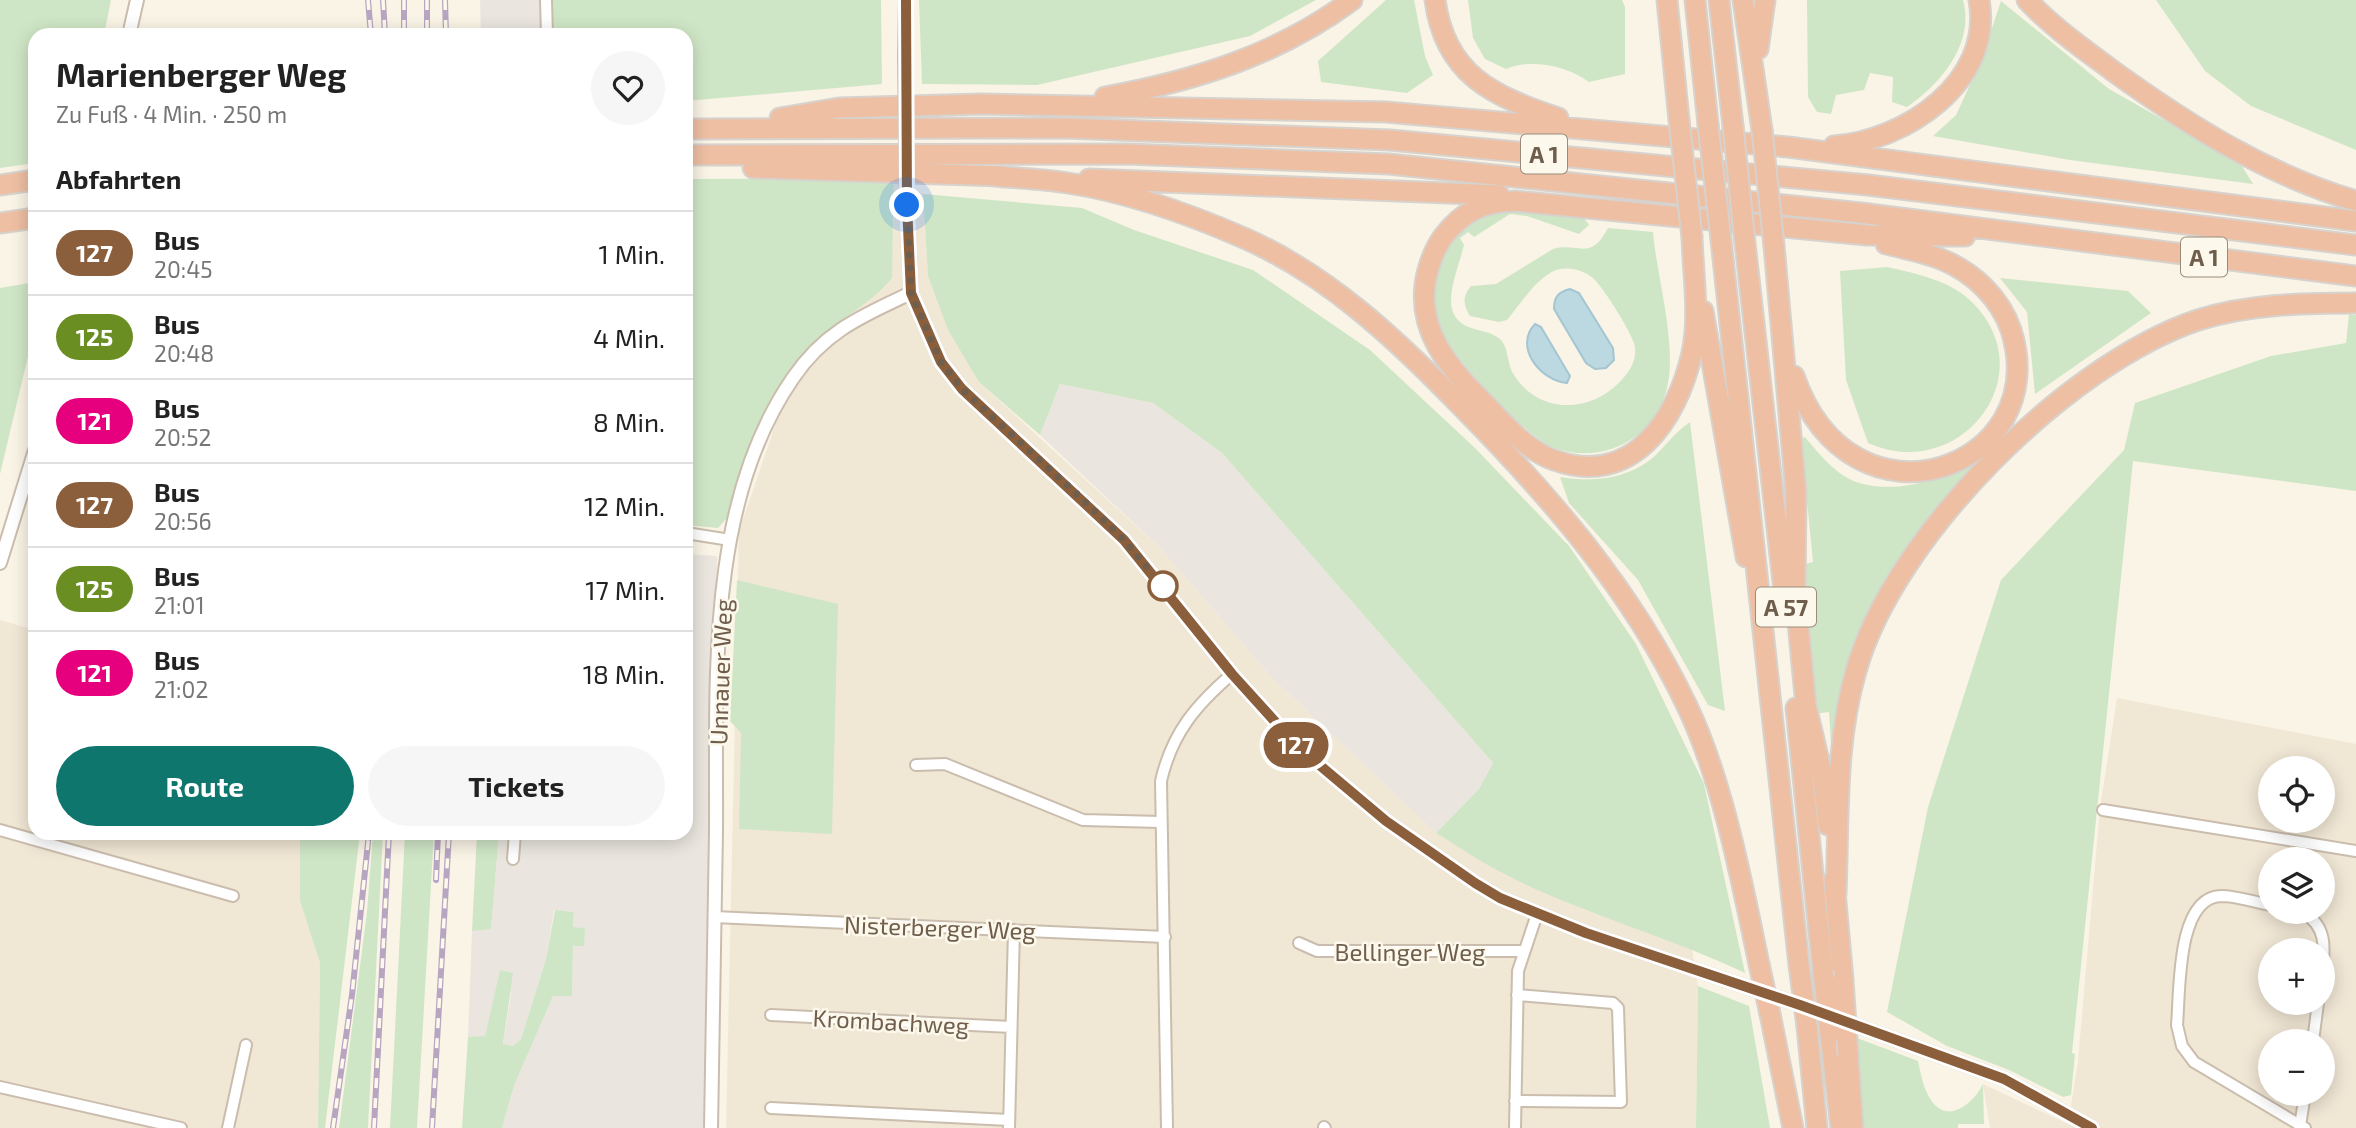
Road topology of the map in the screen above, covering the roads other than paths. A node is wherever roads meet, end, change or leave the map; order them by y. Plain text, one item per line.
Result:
1 (137, 0) edge
2 (546, 0) edge
3 (906, 0) edge
4 (1352, 0) edge
5 (1435, 0) edge
6 (1661, 0) edge
7 (1667, 0) edge
8 (1695, 0) edge
9 (1719, 0) edge
10 (1743, 0) edge
11 (1765, 0) edge
12 (1979, 0) edge
13 (2027, 0) edge
14 (131, 28) edge
15 (547, 28) edge
16 (1671, 43) junction
17 (1756, 82) junction
18 (1037, 104) junction
19 (727, 127) junction
20 (1585, 127) junction
21 (693, 129) edge
22 (1788, 147) junction
23 (693, 157) edge
24 (693, 159) edge
25 (991, 176) junction
26 (28, 181) edge
27 (0, 185) edge
28 (2356, 201) edge
29 (1665, 215) junction
30 (28, 219) edge
31 (2356, 221) edge
32 (0, 223) edge
33 (1792, 227) junction
34 (1692, 237) junction
35 (2053, 238) junction
36 (2356, 245) edge
37 (2356, 276) edge
38 (911, 293) junction
39 (2356, 303) edge
40 (1783, 320) junction
41 (28, 494) edge
42 (693, 534) edge
43 (730, 540) junction
44 (0, 563) edge
45 (1763, 630) junction
46 (1232, 674) junction
47 (916, 765) dead end
48 (2103, 810) dead end
49 (1160, 822) junction
50 (0, 830) edge
51 (28, 838) edge
52 (35, 840) edge
53 (514, 840) edge
54 (2356, 851) edge
55 (513, 859) dead end
56 (1836, 893) junction
57 (233, 896) dead end
58 (2258, 903) edge
59 (1537, 914) junction
60 (715, 917) junction
61 (2314, 924) edge
62 (1014, 930) junction
63 (1165, 937) junction
64 (2324, 938) edge
65 (1299, 943) dead end
66 (1523, 951) junction
67 (1517, 995) junction
68 (771, 1015) dead end
69 (1011, 1027) junction
70 (246, 1045) dead end
71 (0, 1087) edge
72 (1515, 1101) junction
73 (2304, 1106) edge
74 (771, 1108) dead end
75 (2074, 1123) edge
76 (1009, 1124) edge
77 (2302, 1127) edge
78 (181, 1128) edge
79 (228, 1128) edge
80 (711, 1128) edge
81 (1167, 1128) edge
82 (1515, 1128) edge
83 (1793, 1128) edge
84 (1818, 1128) edge
85 (1841, 1128) edge
86 (1853, 1128) edge
87 (2092, 1128) edge

1 - 14 street
2 - 15 street
3 - 38 street, bridge
4 - 18 highway
5 - 20 highway
6 - 16 highway
7 - 16 highway
8 - 45 highway, A 57, bridge
9 - 85 highway, A 57, bridge
10 - 17 highway
11 - 17 highway
12 - 22 highway
13 - 28 highway
16 - 34 highway, bridge
17 - 40 highway, bridge
18 - 19 highway
18 - 20 highway
19 - 21 highway, A 1
19 - 36 highway, A 1
20 - 22 highway
22 - 31 highway
23 - 35 highway, A 1
24 - 25 highway
25 - 29 highway
25 - 83 highway, bridge
26 - 27 highway
29 - 33 highway
29 - 34 highway
30 - 32 highway
33 - 35 highway
33 - 40 highway
34 - 45 highway
35 - 37 highway, A 1
38 - 43 street, Unnauer Weg
38 - 46 street
39 - 56 highway
40 - 56 highway
41 - 44 street
42 - 43 street
43 - 60 street, Unnauer Weg
45 - 84 highway, A 57, bridge
46 - 49 street
46 - 59 street
47 - 49 street
48 - 54 street
49 - 63 street
50 - 51 street
52 - 57 street
53 - 55 street
56 - 86 highway, bridge
58 - 77 street
59 - 66 street
59 - 75 street
60 - 62 street, Nisterberger Weg
60 - 80 street, Unnauer Weg
61 - 64 street
62 - 63 street, Nisterberger Weg
62 - 69 street
63 - 81 street
65 - 66 street, Bellinger Weg
66 - 67 street
67 - 72 street
67 - 72 street
68 - 69 street, Krombachweg
69 - 76 street
70 - 79 street
71 - 78 street
72 - 82 street
73 - 77 street
74 - 76 street
75 - 87 street

